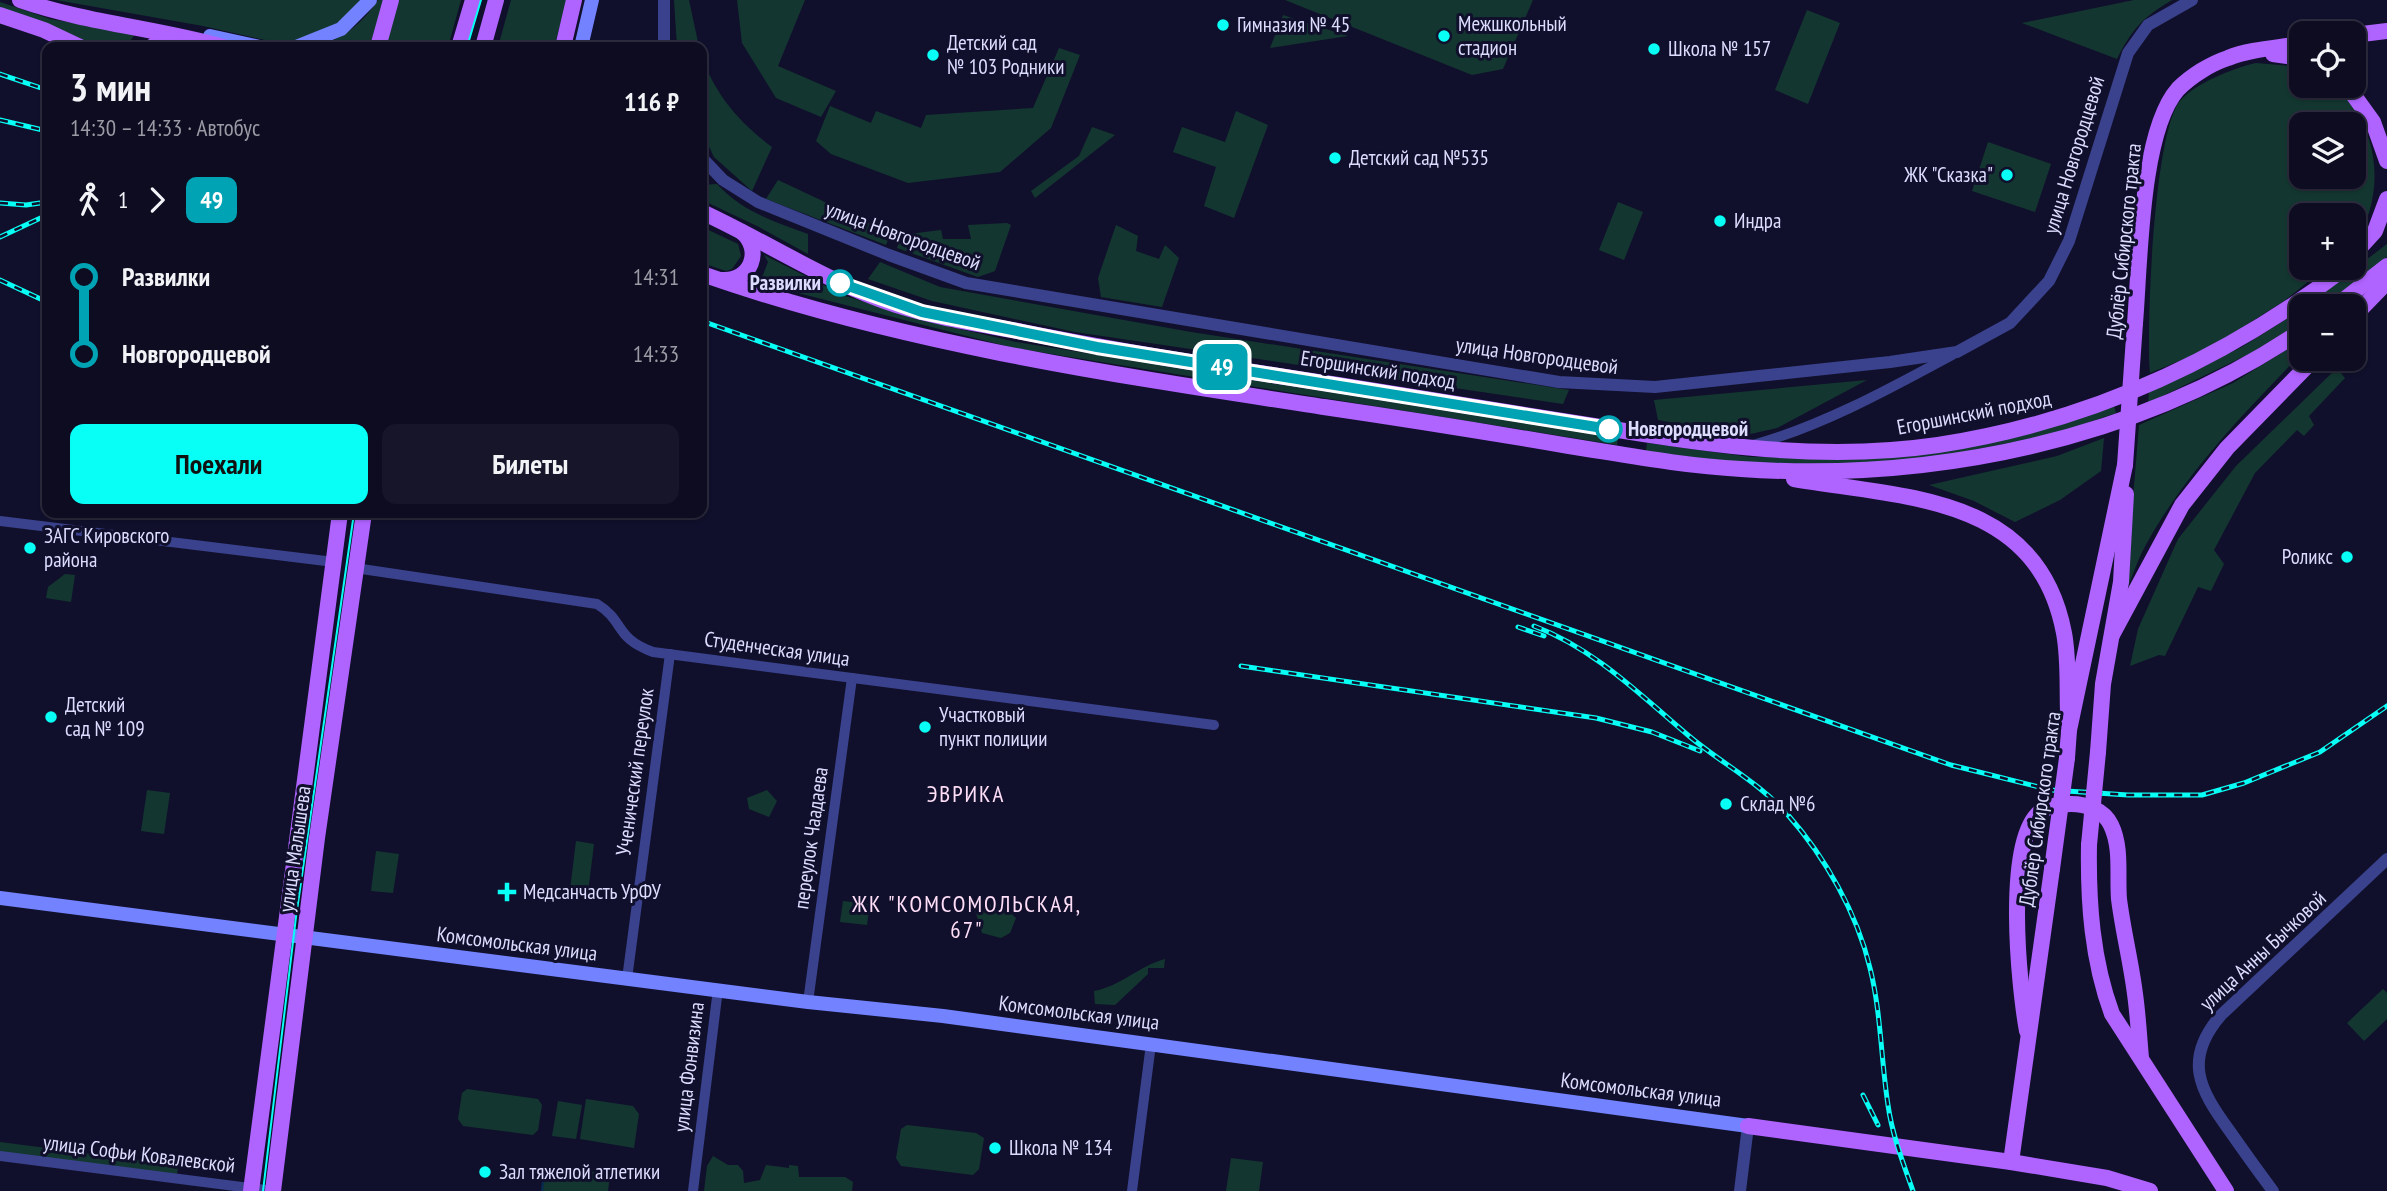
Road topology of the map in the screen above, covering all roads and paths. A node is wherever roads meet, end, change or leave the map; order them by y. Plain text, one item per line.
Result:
1 (20, 0) edge
2 (370, 0) edge
3 (391, 0) edge
4 (473, 0) edge
5 (496, 0) edge
6 (575, 0) edge
7 (592, 0) edge
8 (664, 0) edge
9 (2192, 0) edge
10 (0, 15) edge
11 (117, 23) junction
12 (2387, 31) edge
13 (2366, 34) edge
14 (188, 37) junction
15 (68, 42) edge
16 (159, 42) edge
17 (206, 42) edge
18 (237, 42) edge
19 (308, 42) edge
20 (379, 42) edge
21 (460, 42) edge
22 (483, 42) edge
23 (564, 42) edge
24 (582, 42) edge
25 (664, 42) edge
26 (2289, 46) edge
27 (2242, 54) junction
28 (2289, 57) edge
29 (2356, 98) edge
30 (2387, 161) edge
31 (707, 163) edge
32 (2387, 199) edge
33 (707, 214) edge
34 (735, 228) junction
35 (2387, 234) edge
36 (2366, 241) edge
37 (2366, 251) edge
38 (2387, 266) edge
39 (709, 276) edge
40 (2320, 280) edge
41 (2328, 280) edge
42 (2387, 282) edge
43 (2351, 294) edge
44 (2366, 304) edge
45 (2255, 330) junction
46 (2289, 338) edge
47 (1957, 352) junction
48 (1890, 362) junction
49 (2303, 371) edge
50 (1892, 387) junction
51 (1742, 448) junction
52 (2125, 465) junction
53 (1737, 469) junction
54 (339, 518) edge
55 (362, 518) edge
56 (0, 521) edge
57 (334, 562) junction
58 (355, 568) junction
59 (2112, 635) junction
60 (670, 654) junction
61 (852, 678) junction
62 (1214, 725) dead end
63 (2069, 730) junction
64 (2387, 859) edge
65 (0, 898) edge
66 (284, 935) junction
67 (305, 937) junction
68 (627, 979) junction
69 (718, 989) junction
70 (808, 1002) junction
71 (2027, 1031) junction
72 (1151, 1044) junction
73 (2141, 1058) junction
74 (1748, 1126) junction
75 (0, 1156) edge
76 (2011, 1162) junction
77 (251, 1190) edge
78 (273, 1191) edge
79 (693, 1191) edge
80 (1132, 1191) edge
81 (1740, 1191) edge
82 (2150, 1191) edge
83 (2227, 1191) edge
84 (2273, 1191) edge

1 - 11 main road
2 - 19 main road
3 - 20 main road
4 - 21 main road
5 - 22 main road
6 - 23 main road
7 - 24 main road
8 - 25 street
9 - 47 street, улица Новгородцевой
10 - 15 main road
11 - 14 main road
11 - 18 main road
12 - 13 main road
14 - 16 main road
14 - 17 main road
26 - 27 main road, Дублёр Сибирского тракта
27 - 28 main road, Дублёр Сибирского тракта
27 - 52 main road, Дублёр Сибирского тракта, bridge
29 - 30 main road
31 - 48 street, улица Новгородцевой
32 - 36 main road
33 - 34 main road, Егоршинский подход
34 - 39 main road
34 - 51 main road, Егоршинский подход
35 - 37 main road
38 - 43 main road
39 - 53 main road, Егоршинский подход
40 - 45 main road
41 - 45 main road
42 - 44 main road
45 - 51 main road, Егоршинский подход
46 - 53 main road, Егоршинский подход
47 - 48 street, улица Новгородцевой
47 - 50 street
48 - 50 street
49 - 59 main road, Дублёр Сибирского тракта
50 - 51 street
52 - 59 main road, Дублёр Сибирского тракта
52 - 63 main road, Дублёр Сибирского тракта
53 - 63 main road
54 - 57 main road, улица Малышева
55 - 58 main road, улица Малышева
56 - 57 street
57 - 66 main road, улица Малышева
58 - 60 street, Студенческая улица
58 - 67 main road, улица Малышева
59 - 73 main road, Дублёр Сибирского тракта, bridge
60 - 61 street, Студенческая улица
60 - 68 street, Ученический переулок
61 - 62 street, Студенческая улица
61 - 70 street, переулок Чаадаева
63 - 71 main road, Дублёр Сибирского тракта, bridge
64 - 84 street, улица Анны Бычковой
65 - 66 main road, Комсомольская улица
66 - 67 main road, Комсомольская улица
66 - 77 main road, улица Малышева
67 - 68 main road, Комсомольская улица
67 - 78 main road, улица Малышева
68 - 69 main road, Комсомольская улица
69 - 70 main road, Комсомольская улица
69 - 79 street, улица Фонвизина
70 - 72 main road, Комсомольская улица
71 - 73 main road
71 - 76 main road, Дублёр Сибирского тракта
72 - 74 main road, Комсомольская улица
72 - 80 street
73 - 83 main road
74 - 76 main road, Комсомольская улица
74 - 81 street
75 - 77 street, улица Софьи Ковалевской
76 - 82 main road, Комсомольская улица
77 - 78 street, улица Софьи Ковалевской

